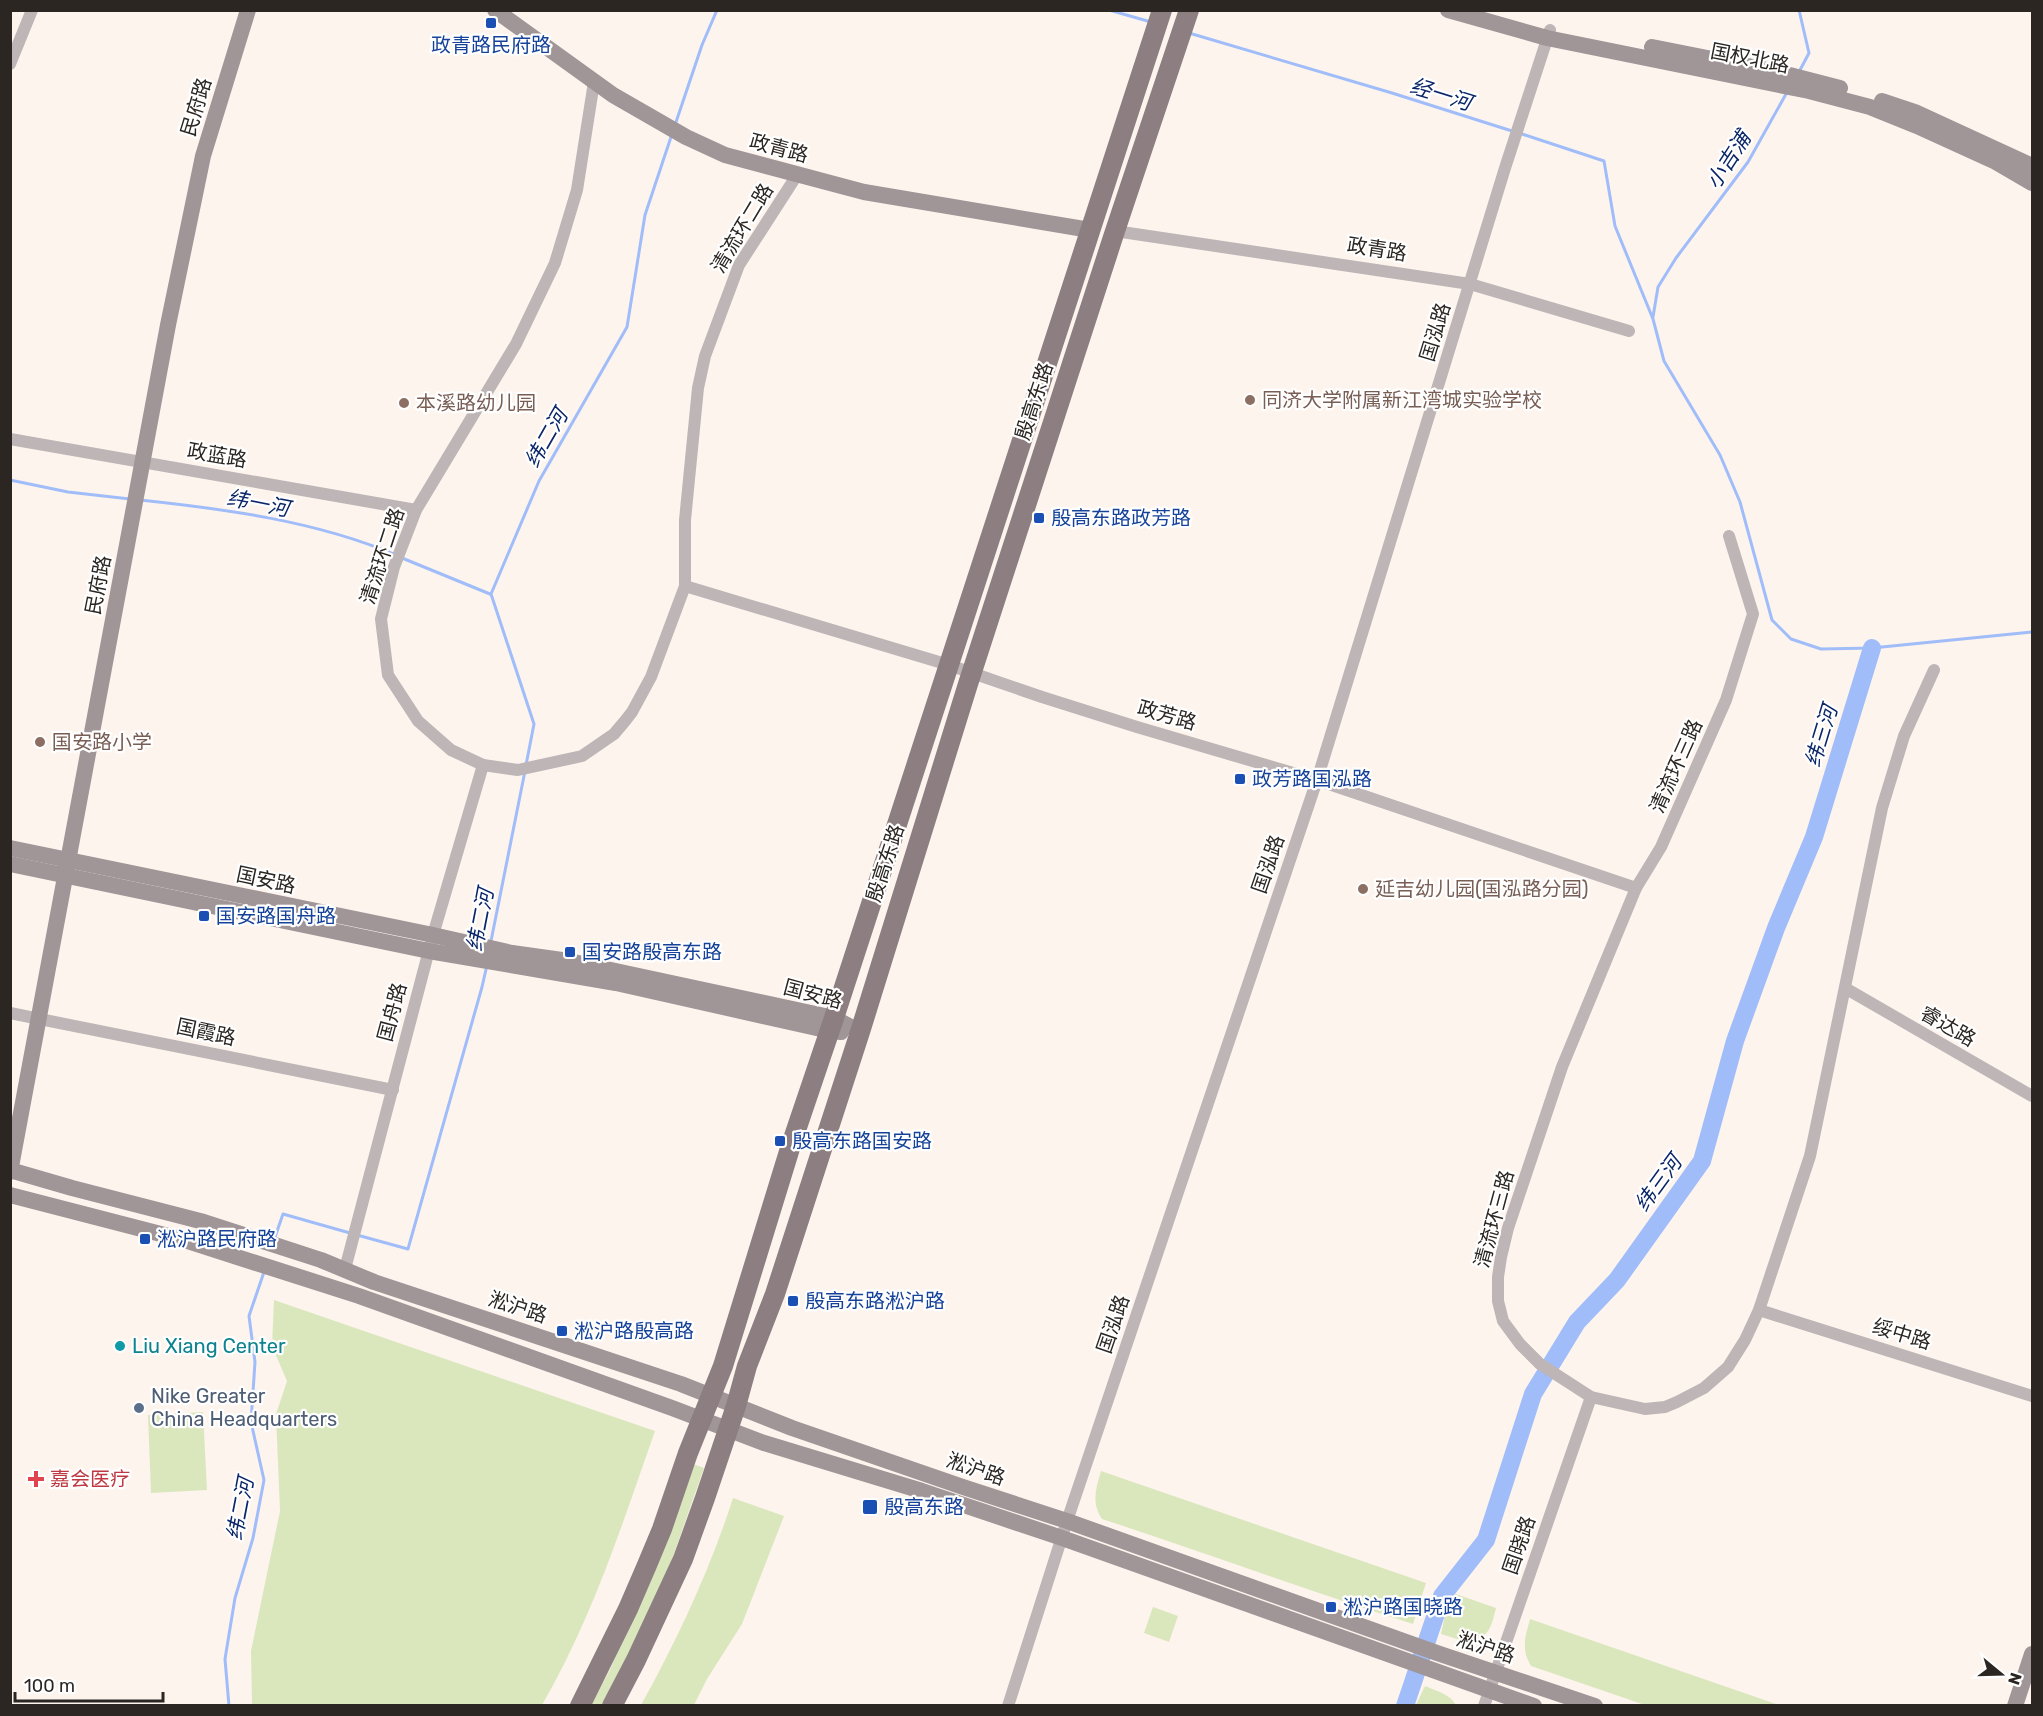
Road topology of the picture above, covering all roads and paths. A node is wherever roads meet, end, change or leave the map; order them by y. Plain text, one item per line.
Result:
1 (32, 10) edge
2 (248, 10) edge
3 (495, 10) edge
4 (1162, 10) edge
5 (1189, 10) edge
6 (1448, 10) edge
7 (1487, 10) edge
8 (1549, 34) junction
9 (10, 64) edge
10 (594, 82) junction
11 (1811, 86) junction
12 (2032, 166) edge
13 (797, 175) junction
14 (2032, 183) edge
15 (1090, 230) junction
16 (1115, 231) junction
17 (1470, 284) junction
18 (1629, 331) dead end
19 (10, 439) edge
20 (143, 462) junction
21 (416, 510) junction
22 (1729, 536) dead end
23 (685, 586) junction
24 (949, 665) junction
25 (1934, 670) dead end
26 (971, 672) junction
27 (483, 765) junction
28 (1317, 780) junction
29 (10, 848) edge
30 (10, 864) edge
31 (66, 868) junction
32 (1636, 888) junction
33 (431, 943) junction
34 (1845, 988) junction
35 (10, 1013) edge
36 (39, 1018) junction
37 (832, 1025) junction
38 (860, 1032) junction
39 (393, 1090) junction
40 (2032, 1095) edge
41 (11, 1171) edge
42 (10, 1195) edge
43 (345, 1270) junction
44 (338, 1290) junction
45 (1759, 1310) junction
46 (710, 1396) junction
47 (2032, 1396) edge
48 (1591, 1397) junction
49 (736, 1406) junction
50 (703, 1419) junction
51 (728, 1430) junction
52 (1067, 1521) junction
53 (1062, 1538) junction
54 (1405, 1651) junction
55 (2032, 1654) edge
56 (1434, 1661) junction
57 (1495, 1672) junction
58 (1486, 1698) edge
59 (580, 1706) edge
60 (612, 1706) edge
61 (1008, 1706) edge
62 (1534, 1706) edge
63 (1595, 1706) edge
64 (2015, 1706) edge

1 - 9 street
2 - 20 main road, 民府路
3 - 10 main road, 政青路
4 - 15 main road, 殷高东路
5 - 16 main road, 殷高东路
6 - 8 main road, 国权北路
7 - 8 main road, 国权北路
8 - 11 main road, 国权北路
8 - 17 street, 国泓路
10 - 13 main road, 政青路
10 - 21 street, 清流环二路
11 - 12 main road, 国权北路
11 - 14 main road, 国权北路
13 - 15 main road, 政青路
13 - 23 street, 清流环二路
15 - 24 main road, 殷高东路
16 - 17 street, 政青路
16 - 26 main road, 殷高东路
17 - 18 street, 政青路
17 - 28 street, 国泓路
19 - 20 street, 政蓝路
20 - 21 street, 政蓝路
20 - 31 main road, 民府路
21 - 27 street, 清流环二路
22 - 32 street, 清流环三路
23 - 24 street, 政芳路
23 - 27 street, 清流环二路
24 - 26 street, 政芳路
24 - 37 main road, 殷高东路
25 - 34 street, 清流环三路
26 - 28 street, 政芳路
26 - 38 main road, 殷高东路
27 - 33 street, 国舟路
28 - 32 street, 政芳路
28 - 52 street, 国泓路
29 - 31 main road, 国安路
30 - 31 main road, 国安路
31 - 33 main road, 国安路
31 - 36 main road, 民府路
32 - 48 street, 清流环三路
33 - 37 main road, 国安路
33 - 39 street, 国舟路
34 - 40 street, 睿达路
34 - 45 street, 清流环三路
35 - 36 street, 国霞路
36 - 39 street, 国霞路
36 - 41 main road, 民府路
37 - 38 main road, 国安路
37 - 46 main road, 殷高东路
38 - 49 main road, 殷高东路
39 - 43 street, 国舟路
41 - 43 main road, 淞沪路
42 - 44 main road, 淞沪路
43 - 44 street
43 - 46 main road, 淞沪路
44 - 50 main road, 淞沪路
45 - 47 street, 绥中路
45 - 48 street, 清流环三路
46 - 49 main road, 淞沪路
46 - 50 main road, 殷高东路
48 - 57 street, 国晓路
49 - 51 main road, 殷高东路
49 - 52 main road, 淞沪路
50 - 51 main road, 淞沪路
50 - 59 main road, 殷高东路
51 - 53 main road, 淞沪路
51 - 60 main road, 殷高东路
52 - 53 street, 国泓路
52 - 54 main road, 淞沪路
53 - 54 main road, 淞沪路
53 - 61 street, 国泓路
54 - 56 main road, 淞沪路
55 - 64 main road
56 - 57 main road, 淞沪路
56 - 58 main road, 淞沪路
57 - 58 street, 国晓路
57 - 63 main road, 淞沪路
58 - 62 main road, 淞沪路

